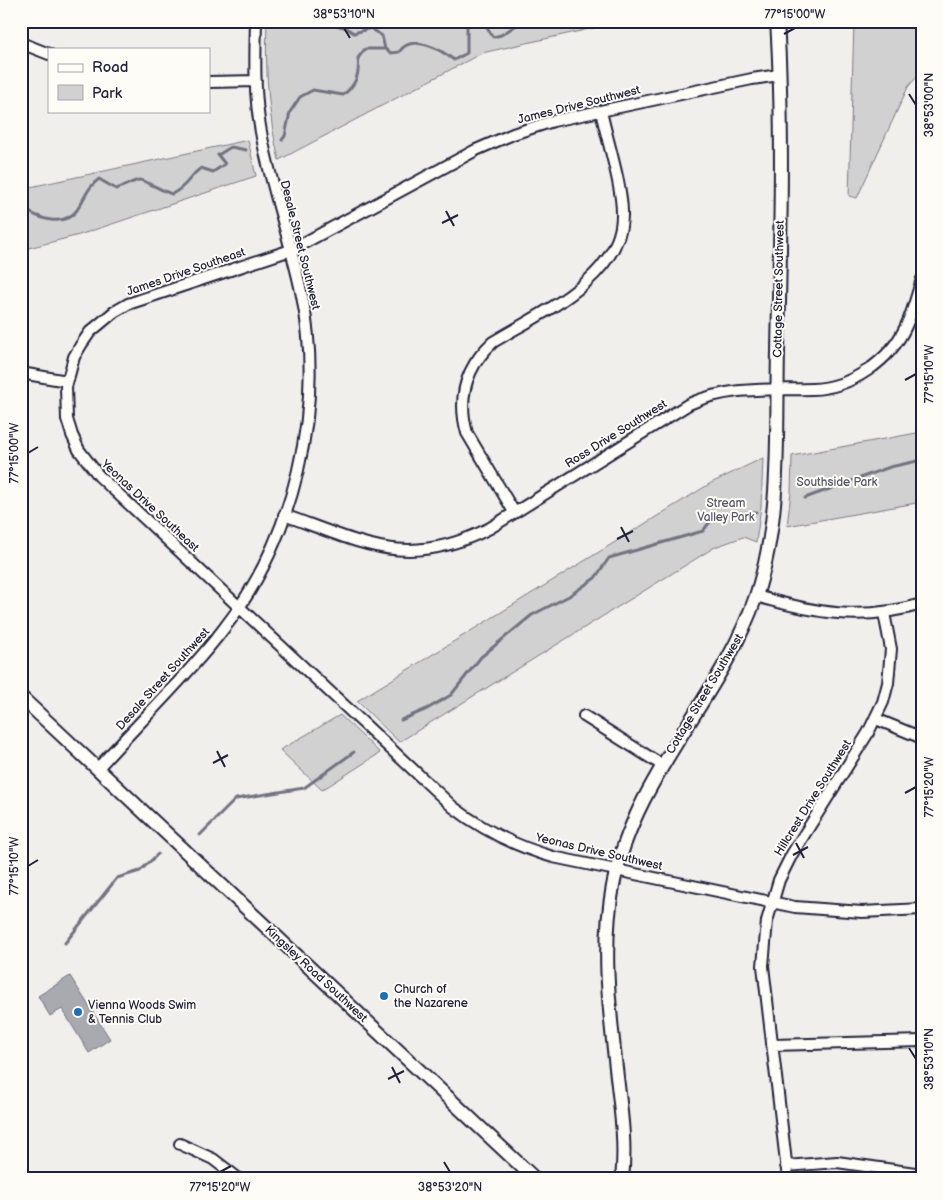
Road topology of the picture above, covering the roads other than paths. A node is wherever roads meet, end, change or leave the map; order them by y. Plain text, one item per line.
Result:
1 (256, 21) edge
2 (777, 21) edge
3 (22, 44) edge
4 (48, 54) edge
5 (780, 75) junction
6 (256, 81) junction
7 (210, 82) edge
8 (601, 111) junction
9 (291, 250) junction
10 (922, 279) edge
11 (21, 373) edge
12 (67, 381) junction
13 (777, 389) junction
14 (514, 512) junction
15 (284, 515) junction
16 (756, 596) junction
17 (922, 604) edge
18 (239, 606) junction
19 (884, 613) junction
20 (21, 697) edge
21 (584, 716) dead end
22 (876, 719) junction
23 (922, 738) edge
24 (662, 765) junction
25 (98, 768) junction
26 (617, 870) junction
27 (771, 902) junction
28 (922, 909) edge
29 (922, 1041) edge
30 (772, 1045) junction
31 (180, 1144) dead end
32 (786, 1166) junction
33 (922, 1174) edge
34 (238, 1179) edge
35 (535, 1179) edge
36 (622, 1179) edge
37 (788, 1179) edge

1 - 6 street, Desale Street Southwest
2 - 5 street, Cottage Street Southwest
3 - 4 street
5 - 8 street, James Drive Southwest
5 - 13 street, Cottage Street Southwest
6 - 7 street
6 - 9 street, Desale Street Southwest
8 - 9 street, James Drive Southwest
8 - 14 street
9 - 12 street, James Drive Southeast
9 - 15 street, Desale Street Southwest
10 - 13 street, Ross Drive Southwest
11 - 12 street
12 - 18 street, Yeonas Drive Southeast
13 - 14 street, Ross Drive Southwest
13 - 16 street, Cottage Street Southwest
14 - 15 street, Ross Drive Southwest
15 - 18 street, Desale Street Southwest
16 - 19 street
16 - 24 street, Cottage Street Southwest
17 - 19 street
18 - 25 street, Desale Street Southwest
18 - 26 street, Yeonas Drive Southwest
19 - 22 street, Hillcrest Drive Southwest
20 - 25 street, Kingsley Road Southwest
21 - 24 street
22 - 23 street
22 - 27 street, Hillcrest Drive Southwest
24 - 26 street, Cottage Street Southwest
25 - 35 street, Kingsley Road Southwest
26 - 27 street, Yeonas Drive Southwest
26 - 36 street, Cottage Street Southwest
27 - 28 street, Yeonas Drive Southwest
27 - 30 street, Hillcrest Drive Southwest
29 - 30 street
30 - 32 street, Hillcrest Drive Southwest
31 - 34 street
32 - 33 street
32 - 37 street, Hillcrest Drive Southwest

